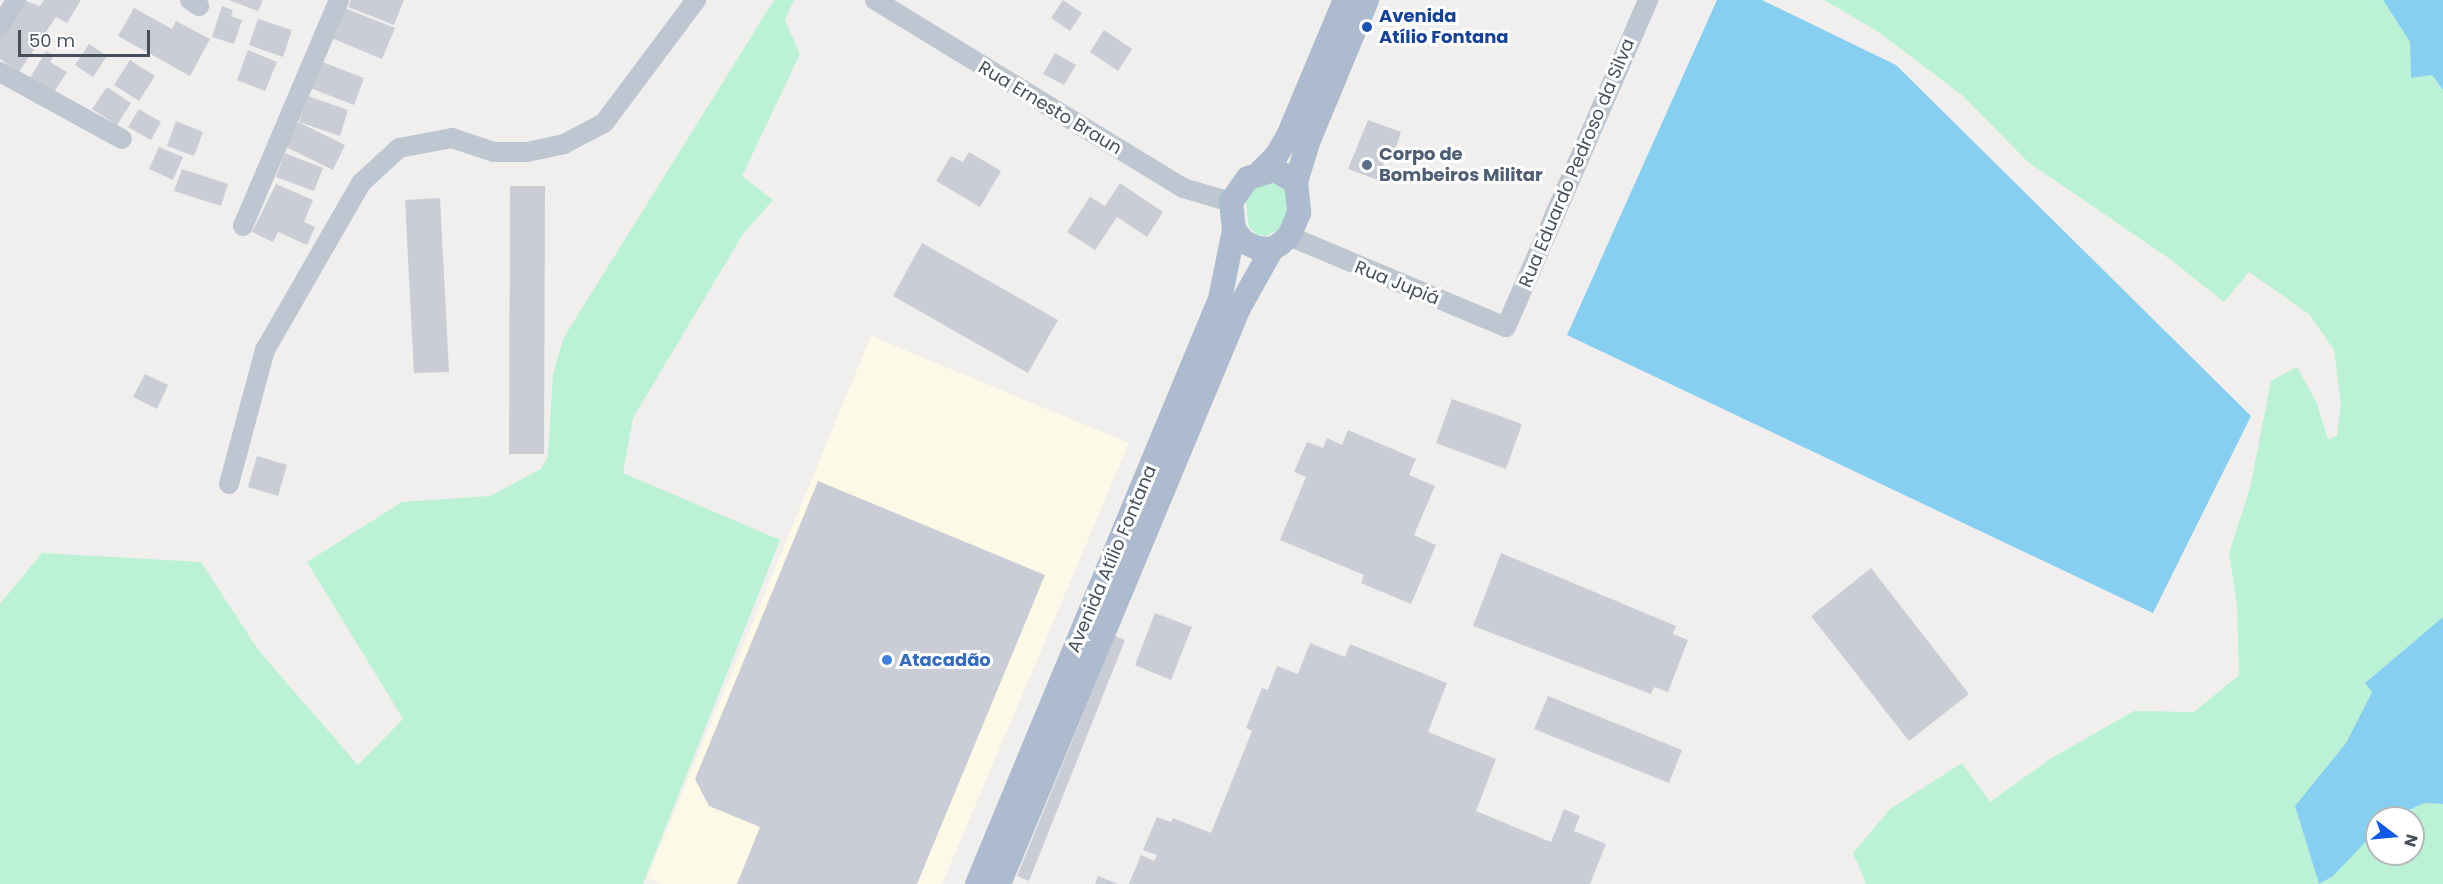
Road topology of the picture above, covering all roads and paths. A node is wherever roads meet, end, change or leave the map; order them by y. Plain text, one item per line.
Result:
1 (16, 0) edge
2 (339, 0) edge
3 (696, 0) edge
4 (875, 0) edge
5 (1345, 0) edge
6 (1367, 0) edge
7 (1648, 0) edge
8 (0, 26) edge
9 (0, 72) edge
10 (122, 139) dead end
11 (1261, 171) junction
12 (1296, 182) junction
13 (1232, 202) junction
14 (243, 226) dead end
15 (1234, 230) junction
16 (1280, 243) junction
17 (1506, 327) joint
18 (230, 484) dead end
19 (977, 884) edge
20 (999, 884) edge

1 - 8 street
2 - 14 street
3 - 18 street
4 - 13 street, Rua Ernesto Braun
5 - 11 main road
6 - 12 main road
7 - 17 street, Rua Eduardo Pedroso da Silva
9 - 10 street
11 - 12 main road
11 - 13 main road
12 - 16 main road
13 - 15 main road
15 - 16 main road
15 - 19 main road, Avenida Atílio Fontana
16 - 17 street, Rua Jupiá
16 - 20 main road, Avenida Atílio Fontana

